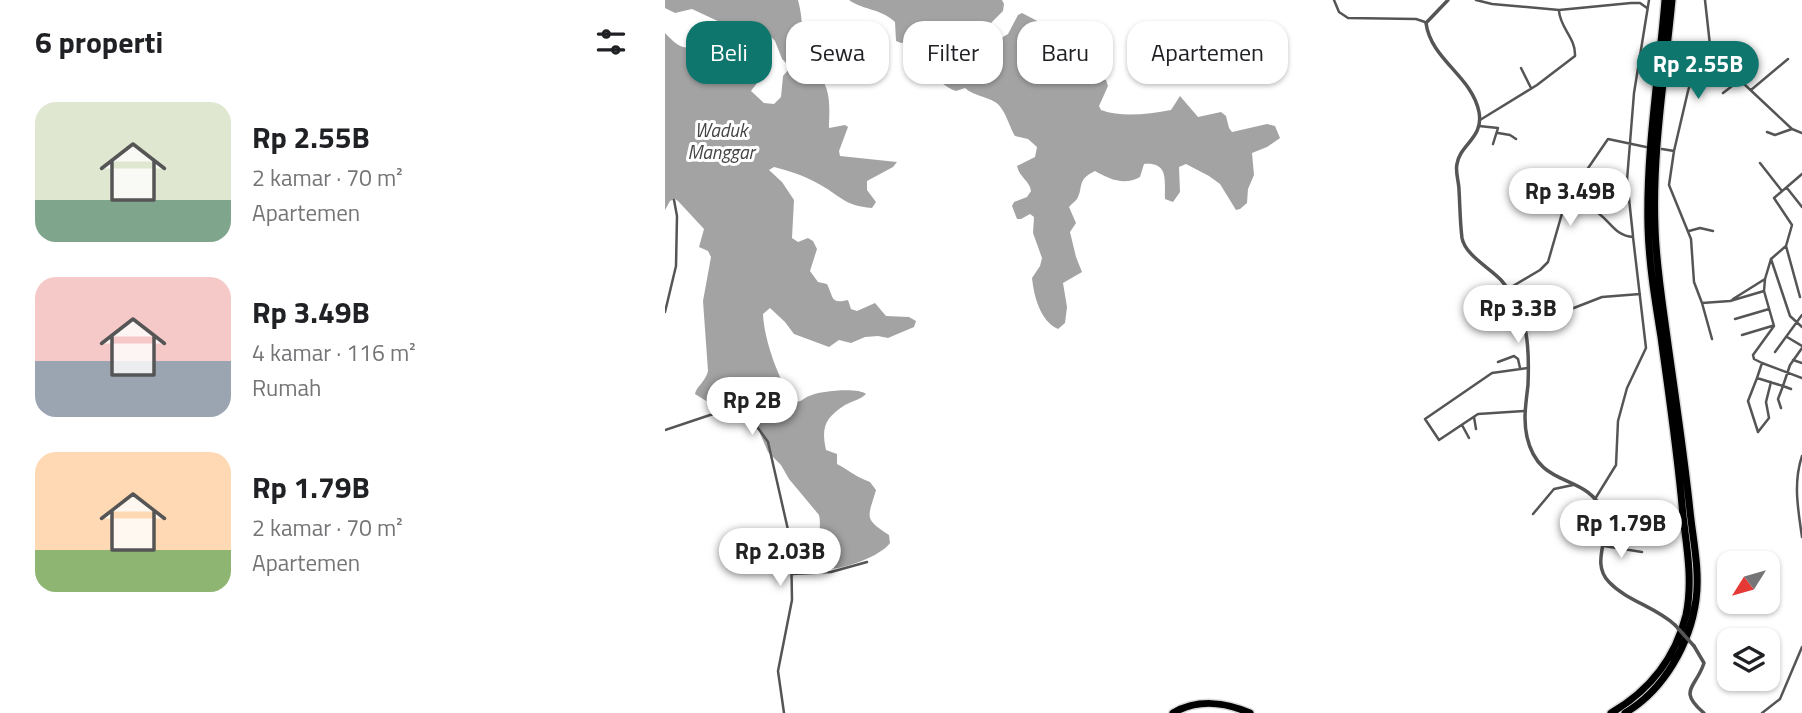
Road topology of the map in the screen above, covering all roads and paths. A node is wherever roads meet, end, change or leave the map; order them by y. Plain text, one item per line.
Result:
1 (1334, 0) edge
2 (1448, 0) edge
3 (1476, 0) edge
4 (1649, 0) edge
5 (1665, 0) edge
6 (1672, 0) edge
7 (1705, 0) edge
8 (1647, 8) junction
9 (1559, 10) junction
10 (1426, 23) junction
11 (1710, 45) junction
12 (1698, 58) junction
13 (1788, 59) dead end
14 (1521, 68) dead end
15 (1740, 80) junction
16 (1674, 81) dead end
17 (1531, 88) junction
18 (1751, 90) junction
19 (1723, 93) dead end
20 (1480, 120) junction
21 (1479, 125) junction
22 (1792, 129) junction
23 (1767, 132) dead end
24 (1498, 133) junction
25 (1802, 133) edge
26 (1516, 139) dead end
27 (1493, 144) dead end
28 (1631, 144) junction
29 (1646, 147) dead end
30 (1662, 149) dead end
31 (1674, 151) junction
32 (1760, 163) dead end
33 (1801, 176) edge
34 (1787, 187) junction
35 (1782, 191) junction
36 (674, 200) dead end
37 (1802, 207) edge
38 (1563, 210) junction
39 (1688, 231) junction
40 (1713, 231) dead end
41 (1633, 237) junction
42 (1786, 246) junction
43 (1772, 259) junction
44 (1765, 279) junction
45 (1508, 289) junction
46 (1764, 291) junction
47 (1640, 294) junction
48 (1800, 298) dead end
49 (1730, 301) junction
50 (1702, 303) junction
51 (1769, 309) junction
52 (665, 312) edge
53 (1802, 315) edge
54 (1735, 319) dead end
55 (1796, 323) junction
56 (1774, 326) junction
57 (1525, 327) junction
58 (1802, 327) edge
59 (1742, 335) dead end
60 (1787, 336) junction
61 (1712, 339) dead end
62 (1802, 347) edge
63 (1775, 352) dead end
64 (1793, 360) junction
65 (1498, 362) dead end
66 (1762, 363) junction
67 (1802, 363) edge
68 (1520, 368) junction
69 (1528, 368) junction
70 (1788, 372) junction
71 (1757, 378) junction
72 (1802, 378) edge
73 (1771, 382) junction
74 (1783, 386) junction
75 (1791, 389) dead end
76 (1781, 408) dead end
77 (1524, 411) junction
78 (1474, 417) junction
79 (1462, 425) junction
80 (1476, 429) dead end
81 (665, 430) edge
82 (1469, 438) dead end
83 (1802, 456) edge
84 (1573, 485) junction
85 (1595, 499) junction
86 (1533, 514) dead end
87 (1802, 537) edge
88 (1604, 546) junction
89 (1642, 552) dead end
90 (867, 562) dead end
91 (792, 573) junction
92 (1802, 647) edge
93 (784, 713) edge
94 (1173, 713) edge
95 (1183, 713) edge
96 (1240, 713) edge
97 (1250, 713) edge
98 (1611, 713) edge
99 (1625, 713) edge
100 (1704, 713) edge
101 (1762, 713) edge

1 - 10 street
2 - 10 street
3 - 9 street
4 - 8 street
5 - 98 highway
6 - 99 highway
7 - 11 street
8 - 9 street
8 - 28 street
9 - 17 street
10 - 20 street
11 - 12 street
11 - 15 street
12 - 16 street
12 - 31 street
13 - 18 street
14 - 17 street
15 - 18 street
15 - 19 street
17 - 20 street
18 - 22 street
20 - 21 street
21 - 24 street
21 - 45 street
22 - 23 street
22 - 25 street
24 - 26 street
24 - 27 street
28 - 29 street
28 - 38 street
28 - 41 street
30 - 31 street
31 - 39 street
32 - 35 street
33 - 34 street
34 - 35 street
34 - 37 street
35 - 42 street
36 - 52 street
38 - 41 street
38 - 45 street
39 - 40 street
39 - 50 street
41 - 47 street
42 - 43 street
42 - 48 street
43 - 44 street
43 - 55 street
44 - 46 street
44 - 49 street
45 - 57 street
46 - 49 street
46 - 51 street
47 - 57 street
47 - 85 street
49 - 50 street
50 - 61 street
51 - 54 street
51 - 56 street
53 - 55 street
55 - 58 street
55 - 60 street
56 - 59 street
56 - 66 street
57 - 69 street
60 - 62 street
60 - 63 street
62 - 64 street
64 - 67 street
64 - 70 street
65 - 68 street
66 - 70 street
66 - 71 street
68 - 69 street
68 - 79 street
69 - 77 street
70 - 72 street
70 - 74 street
71 - 73 street
71 - 73 street
73 - 74 street
74 - 75 street
74 - 76 street
77 - 78 street
77 - 84 street
78 - 79 street
78 - 80 street
79 - 82 street
81 - 91 street
83 - 87 street
84 - 85 street
84 - 86 street
85 - 88 street
88 - 89 street
88 - 100 street, bridge
90 - 91 street
91 - 93 street
92 - 101 street
94 - 97 highway
95 - 96 highway

